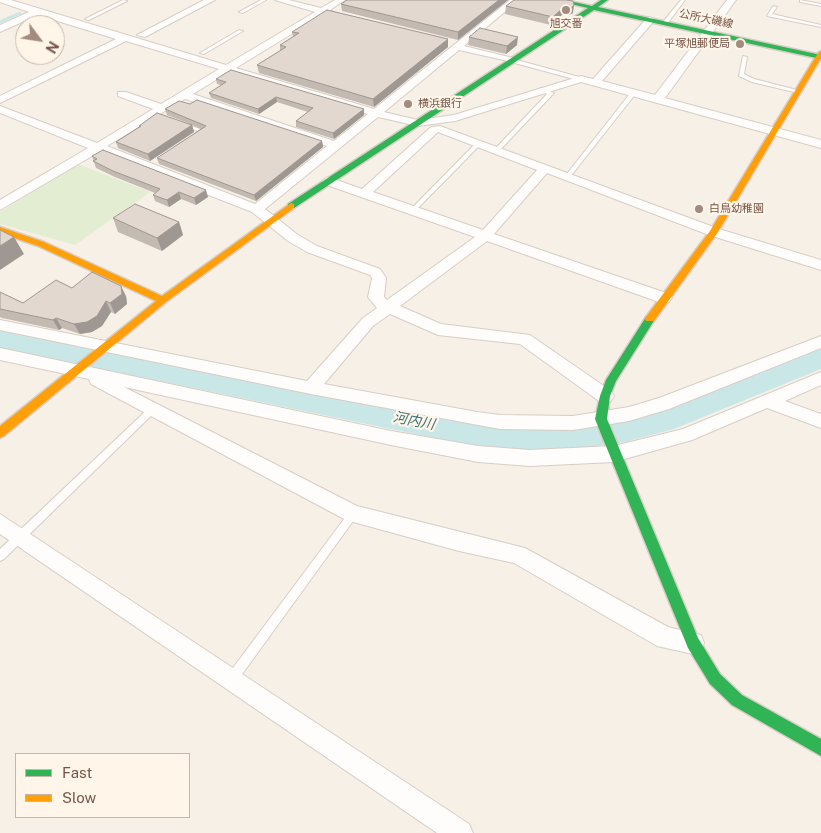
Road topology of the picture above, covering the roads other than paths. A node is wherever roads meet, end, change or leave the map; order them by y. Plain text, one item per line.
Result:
1 (3, 0) edge
2 (125, 0) edge
3 (211, 0) edge
4 (264, 0) edge
5 (279, 0) edge
6 (342, 0) edge
7 (516, 0) edge
8 (556, 0) edge
9 (605, 0) edge
10 (684, 0) edge
11 (732, 0) edge
12 (802, 1) dead end
13 (25, 4) edge
14 (821, 5) edge
15 (775, 7) dead end
16 (593, 8) junction
17 (40, 9) junction
18 (323, 11) junction
19 (241, 12) dead end
20 (342, 16) edge
21 (0, 18) edge
22 (87, 19) junction
23 (650, 20) junction
24 (665, 23) junction
25 (821, 26) edge
26 (0, 29) edge
27 (241, 30) dead end
28 (708, 33) junction
29 (142, 35) junction
30 (124, 38) junction
31 (455, 45) junction
32 (202, 53) junction
33 (820, 56) edge
34 (745, 57) dead end
35 (513, 61) junction
36 (233, 66) junction
37 (581, 79) junction
38 (596, 82) junction
39 (541, 90) junction
40 (798, 91) junction
41 (634, 92) junction
42 (122, 94) dead end
43 (184, 95) junction
44 (658, 99) junction
45 (0, 100) edge
46 (0, 109) edge
47 (159, 113) junction
48 (376, 113) junction
49 (178, 123) edge
50 (418, 123) junction
51 (774, 130) junction
52 (187, 142) edge
53 (479, 143) junction
54 (821, 144) edge
55 (336, 145) junction
56 (97, 148) junction
57 (497, 150) junction
58 (545, 168) junction
59 (568, 176) junction
60 (328, 181) junction
61 (364, 194) junction
62 (0, 206) edge
63 (258, 209) junction
64 (413, 210) junction
65 (269, 221) junction
66 (0, 230) edge
67 (714, 232) junction
68 (484, 237) junction
69 (821, 265) edge
70 (664, 298) junction
71 (163, 300) junction
72 (387, 307) junction
73 (0, 325) edge
74 (821, 342) edge
75 (105, 346) junction
76 (0, 354) edge
77 (78, 368) junction
78 (821, 378) edge
79 (311, 388) junction
80 (605, 396) junction
81 (767, 401) junction
82 (153, 408) junction
83 (602, 422) junction
84 (821, 422) edge
85 (0, 433) edge
86 (613, 450) junction
87 (353, 514) junction
88 (0, 523) edge
89 (21, 537) junction
90 (0, 556) edge
91 (693, 643) junction
92 (231, 680) junction
93 (821, 748) edge
94 (460, 833) edge

1 - 13 street
2 - 22 lane
3 - 29 street
4 - 19 lane
5 - 18 street
6 - 18 street
7 - 31 street
8 - 16 street, 公所大磯線
9 - 16 street
10 - 24 lane
11 - 28 street
12 - 14 lane
13 - 17 street
13 - 21 street
15 - 25 lane
16 - 23 street, 公所大磯線
16 - 35 street
17 - 22 street
17 - 26 street
17 - 30 street
18 - 20 street
18 - 36 street
22 - 29 street
23 - 24 street, 公所大磯線
23 - 38 street
24 - 28 street, 公所大磯線
27 - 32 lane
28 - 33 street, 公所大磯線
28 - 44 street
29 - 32 street
30 - 36 street
30 - 45 street
31 - 35 street
31 - 48 street
32 - 36 street
33 - 40 street
34 - 40 lane
35 - 37 lane
35 - 50 street
36 - 43 street
36 - 48 street
37 - 38 street
37 - 39 street
38 - 41 street
39 - 50 street
39 - 57 lane
40 - 51 street
41 - 44 street
41 - 59 lane
42 - 47 street
43 - 47 street
43 - 55 street
44 - 51 street
46 - 56 street
47 - 56 street
48 - 50 street
48 - 55 street
49 - 52 lane
50 - 60 street
51 - 54 street
51 - 67 street
53 - 57 street
53 - 61 street
53 - 64 lane
55 - 63 street
56 - 62 street
56 - 63 street
57 - 58 street
58 - 59 street
58 - 68 street
59 - 67 street
60 - 61 street
60 - 65 street
61 - 64 street
63 - 65 street
64 - 68 street
65 - 71 street
65 - 72 street
66 - 71 street
67 - 69 street
67 - 70 street
68 - 70 street
68 - 72 street
70 - 80 street
71 - 75 street
72 - 79 street
72 - 80 street
73 - 75 street
74 - 83 street
75 - 77 street
75 - 79 street
76 - 77 street
77 - 82 street
77 - 85 street
77 - 86 street
78 - 81 street
79 - 83 street
80 - 83 street
81 - 84 street
81 - 86 street
82 - 87 street
82 - 89 lane
83 - 86 street
86 - 91 street
87 - 91 street
87 - 92 lane
88 - 89 street
89 - 90 lane
89 - 92 street
91 - 93 street
92 - 94 street

